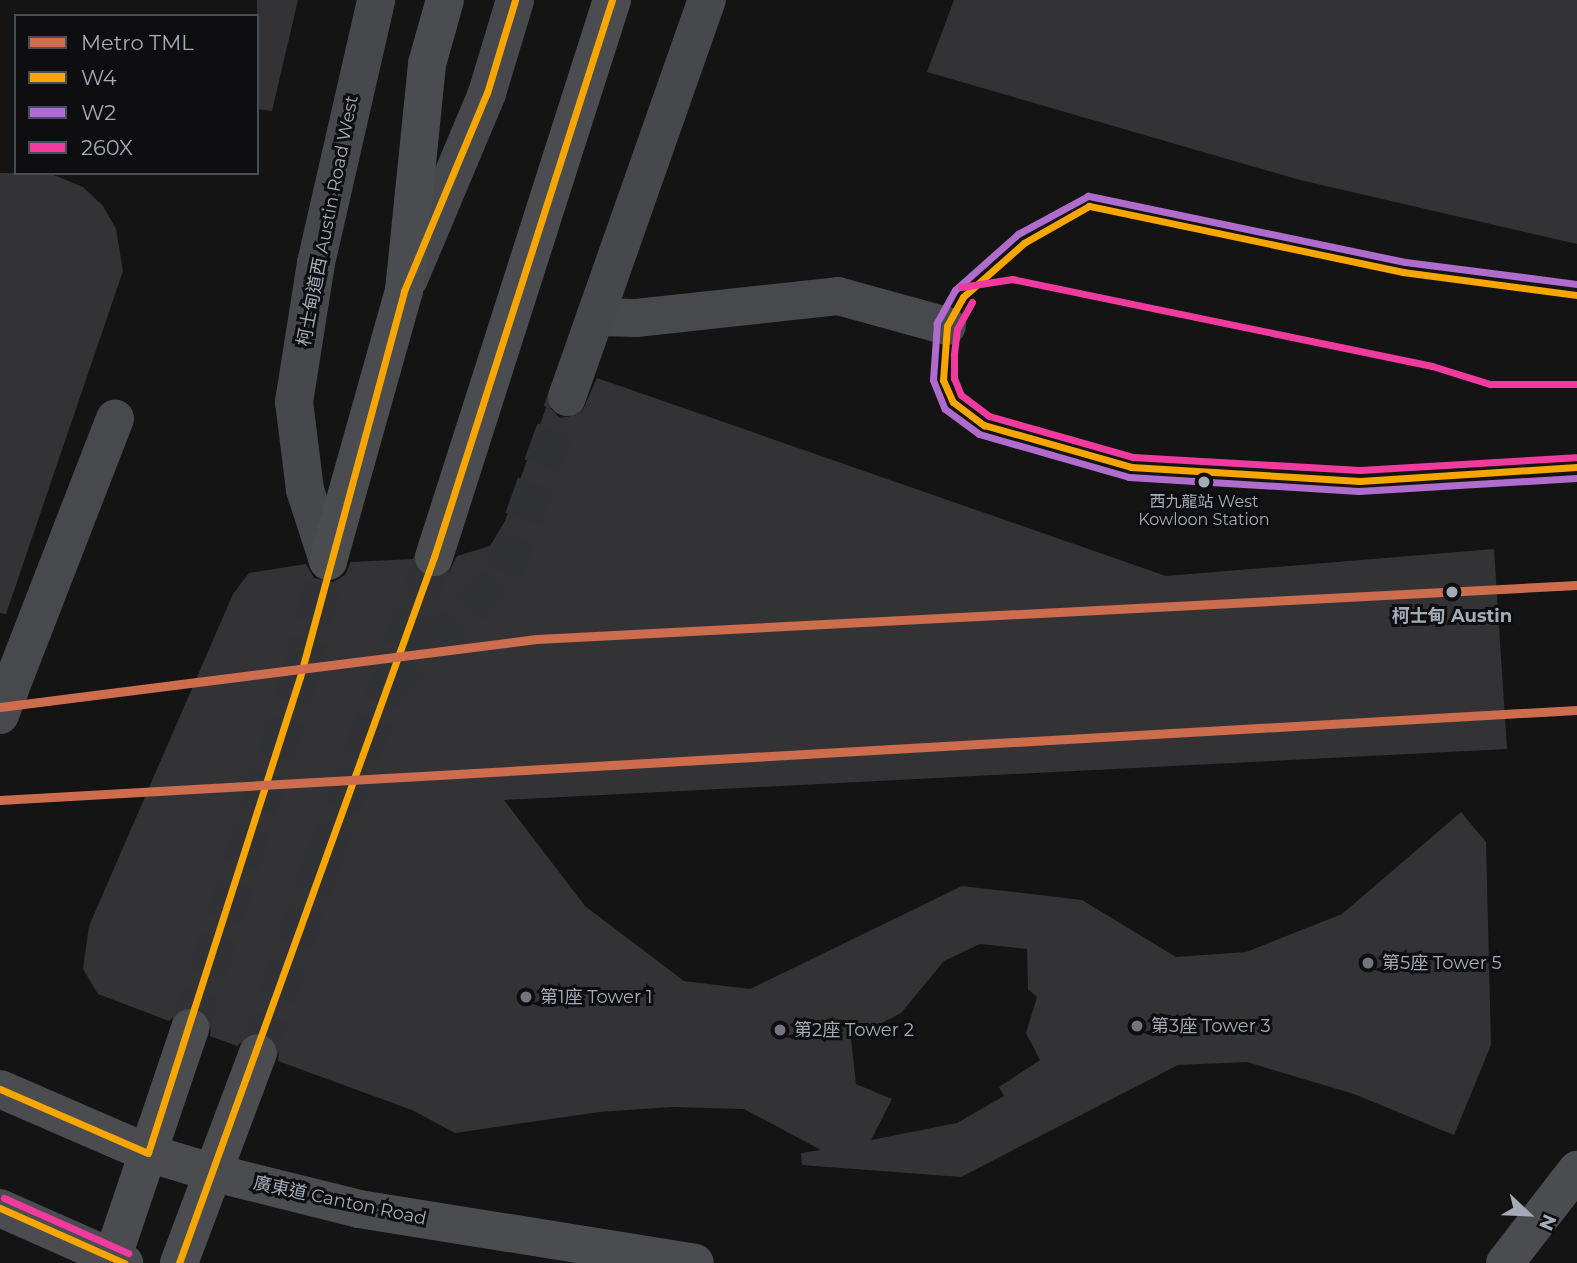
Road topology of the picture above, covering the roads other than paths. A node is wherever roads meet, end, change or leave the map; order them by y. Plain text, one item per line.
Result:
1 (376, 0) edge
2 (445, 0) edge
3 (515, 0) edge
4 (612, 0) edge
5 (707, 0) edge
6 (404, 291) junction
7 (595, 317) junction
8 (947, 326) dead end
9 (567, 397) tunnel mouth
10 (115, 419) dead end
11 (435, 557) tunnel mouth
12 (328, 561) joint
13 (0, 715) edge
14 (190, 1028) tunnel mouth
15 (258, 1053) tunnel mouth
16 (0, 1089) edge
17 (148, 1153) junction
18 (1577, 1170) edge
19 (211, 1172) junction
20 (0, 1208) edge
21 (115, 1262) edge
22 (179, 1263) edge
23 (695, 1263) edge
24 (1505, 1263) edge

1 - 12 street, 柯士甸道西 Austin Road West
2 - 6 main road
3 - 6 street, 柯士甸道西 Austin Road West
4 - 11 main road
5 - 7 street
6 - 12 main road, 柯士甸道西 Austin Road West
7 - 8 street
7 - 9 street
10 - 13 street
14 - 17 main road
15 - 19 main road
16 - 17 main road, 廣東道 Canton Road
17 - 19 main road, 廣東道 Canton Road
17 - 21 main road
18 - 24 main road
19 - 22 main road
19 - 23 main road, 廣東道 Canton Road
20 - 21 main road

